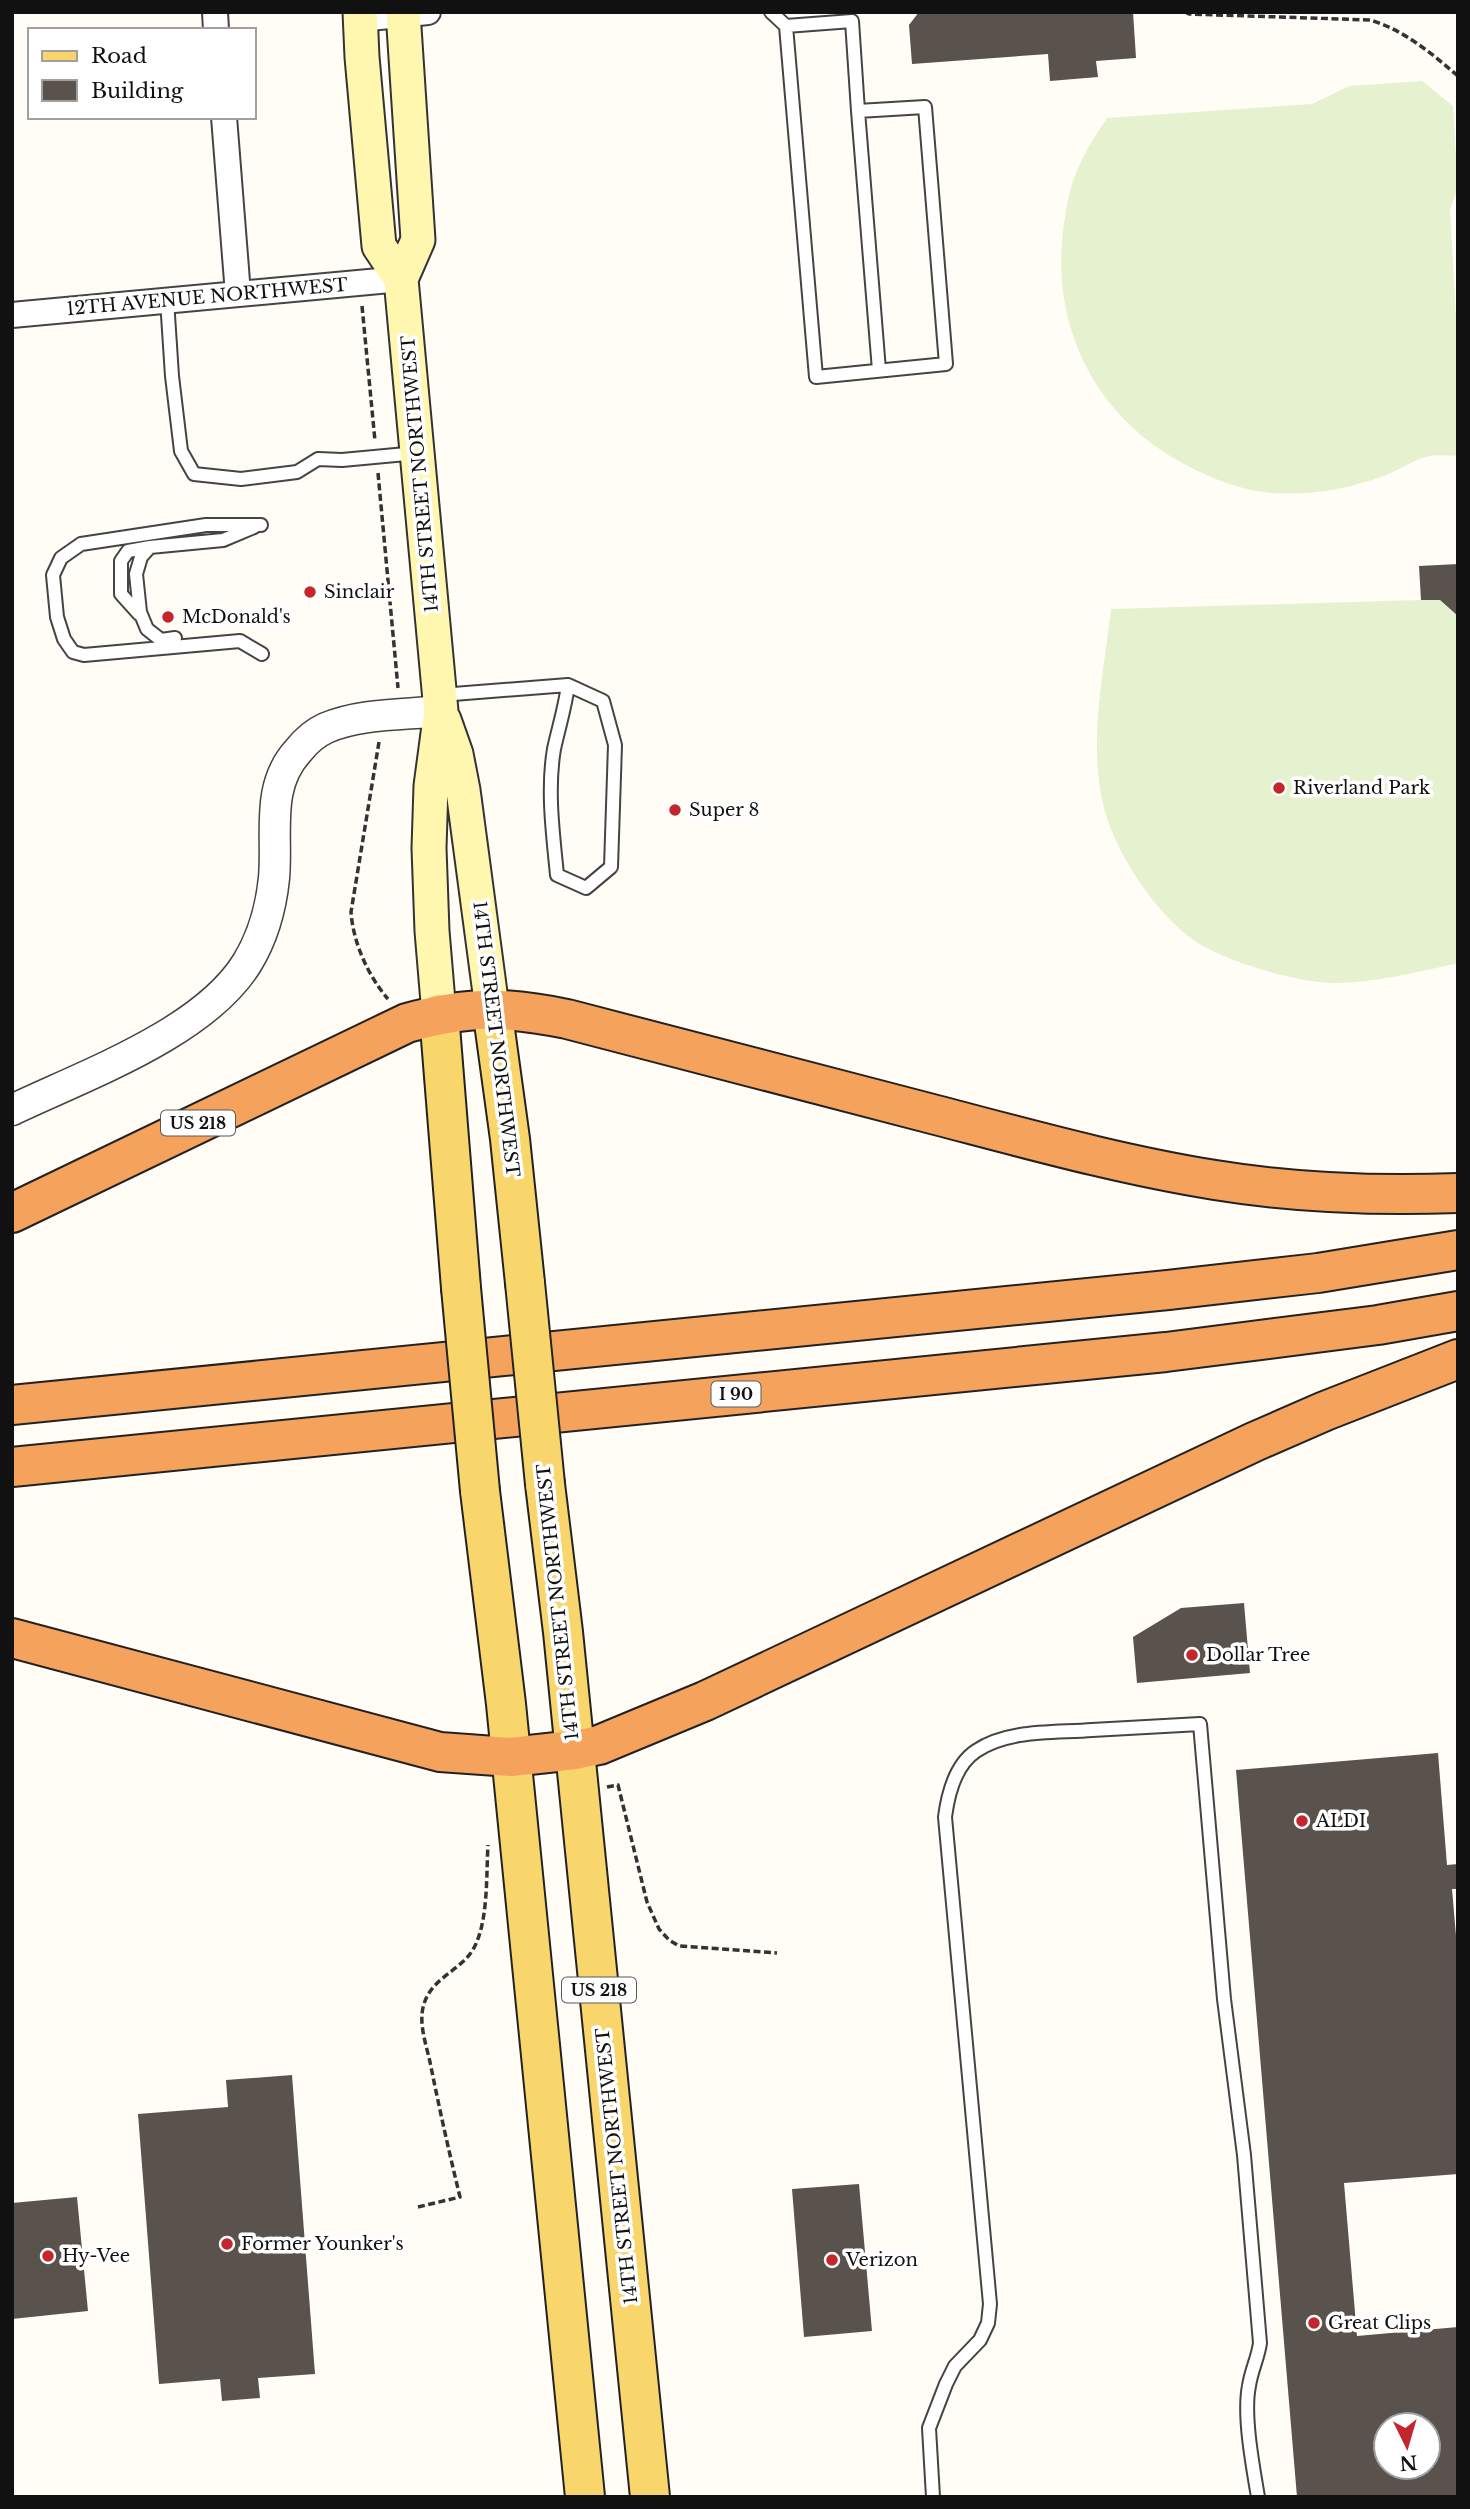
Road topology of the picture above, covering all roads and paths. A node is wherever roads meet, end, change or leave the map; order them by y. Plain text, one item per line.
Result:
1 (771, 12) edge
2 (1185, 12) edge
3 (412, 13) edge
4 (360, 16) edge
5 (786, 26) junction
6 (1458, 76) edge
7 (858, 111) junction
8 (224, 119) edge
9 (401, 279) junction
10 (360, 283) junction
11 (238, 294) junction
12 (167, 300) junction
13 (12, 315) edge
14 (879, 370) junction
15 (418, 453) junction
16 (376, 457) junction
17 (240, 641) junction
18 (262, 654) dead end
19 (568, 685) junction
20 (441, 703) junction
21 (388, 716) junction
22 (492, 1008) junction
23 (423, 1019) junction
24 (12, 1110) edge
25 (1458, 1193) edge
26 (12, 1213) edge
27 (1458, 1250) edge
28 (1458, 1311) edge
29 (1458, 1359) edge
30 (12, 1405) edge
31 (12, 1467) edge
32 (12, 1638) edge
33 (575, 1751) junction
34 (512, 1757) junction
35 (618, 1785) dead end
36 (488, 1838) dead end
37 (777, 1953) dead end
38 (418, 2207) dead end
39 (585, 2497) edge
40 (650, 2497) edge
41 (933, 2497) edge
42 (1258, 2497) edge

1 - 5 lane
2 - 6 path
3 - 4 street
3 - 9 main road, 14TH STREET NORTHWEST
4 - 9 main road, 14TH STREET NORTHWEST
5 - 7 lane
5 - 14 lane
7 - 14 lane
7 - 14 lane
8 - 11 street
9 - 10 street, 12TH AVENUE NORTHWEST
9 - 15 main road, 14TH STREET NORTHWEST
10 - 11 street, 12TH AVENUE NORTHWEST
10 - 16 path
11 - 12 street, 12TH AVENUE NORTHWEST
12 - 13 street, 12TH AVENUE NORTHWEST
12 - 16 lane
15 - 16 lane
15 - 20 main road, 14TH STREET NORTHWEST
16 - 21 path
17 - 17 lane
17 - 18 lane
19 - 19 lane
19 - 20 lane
20 - 21 street
20 - 22 main road, 14TH STREET NORTHWEST
20 - 23 main road, 14TH STREET NORTHWEST
21 - 23 path
21 - 24 street
22 - 23 highway, US 218
22 - 25 highway
22 - 33 main road, 14TH STREET NORTHWEST / US 218, bridge
23 - 26 highway, US 218
23 - 34 main road, 14TH STREET NORTHWEST, bridge
27 - 30 highway
28 - 31 highway, I 90
29 - 33 highway
32 - 34 highway
33 - 34 highway
33 - 40 main road, 14TH STREET NORTHWEST / US 218
34 - 39 main road, 14TH STREET NORTHWEST
35 - 37 path
36 - 38 path
41 - 42 lane

